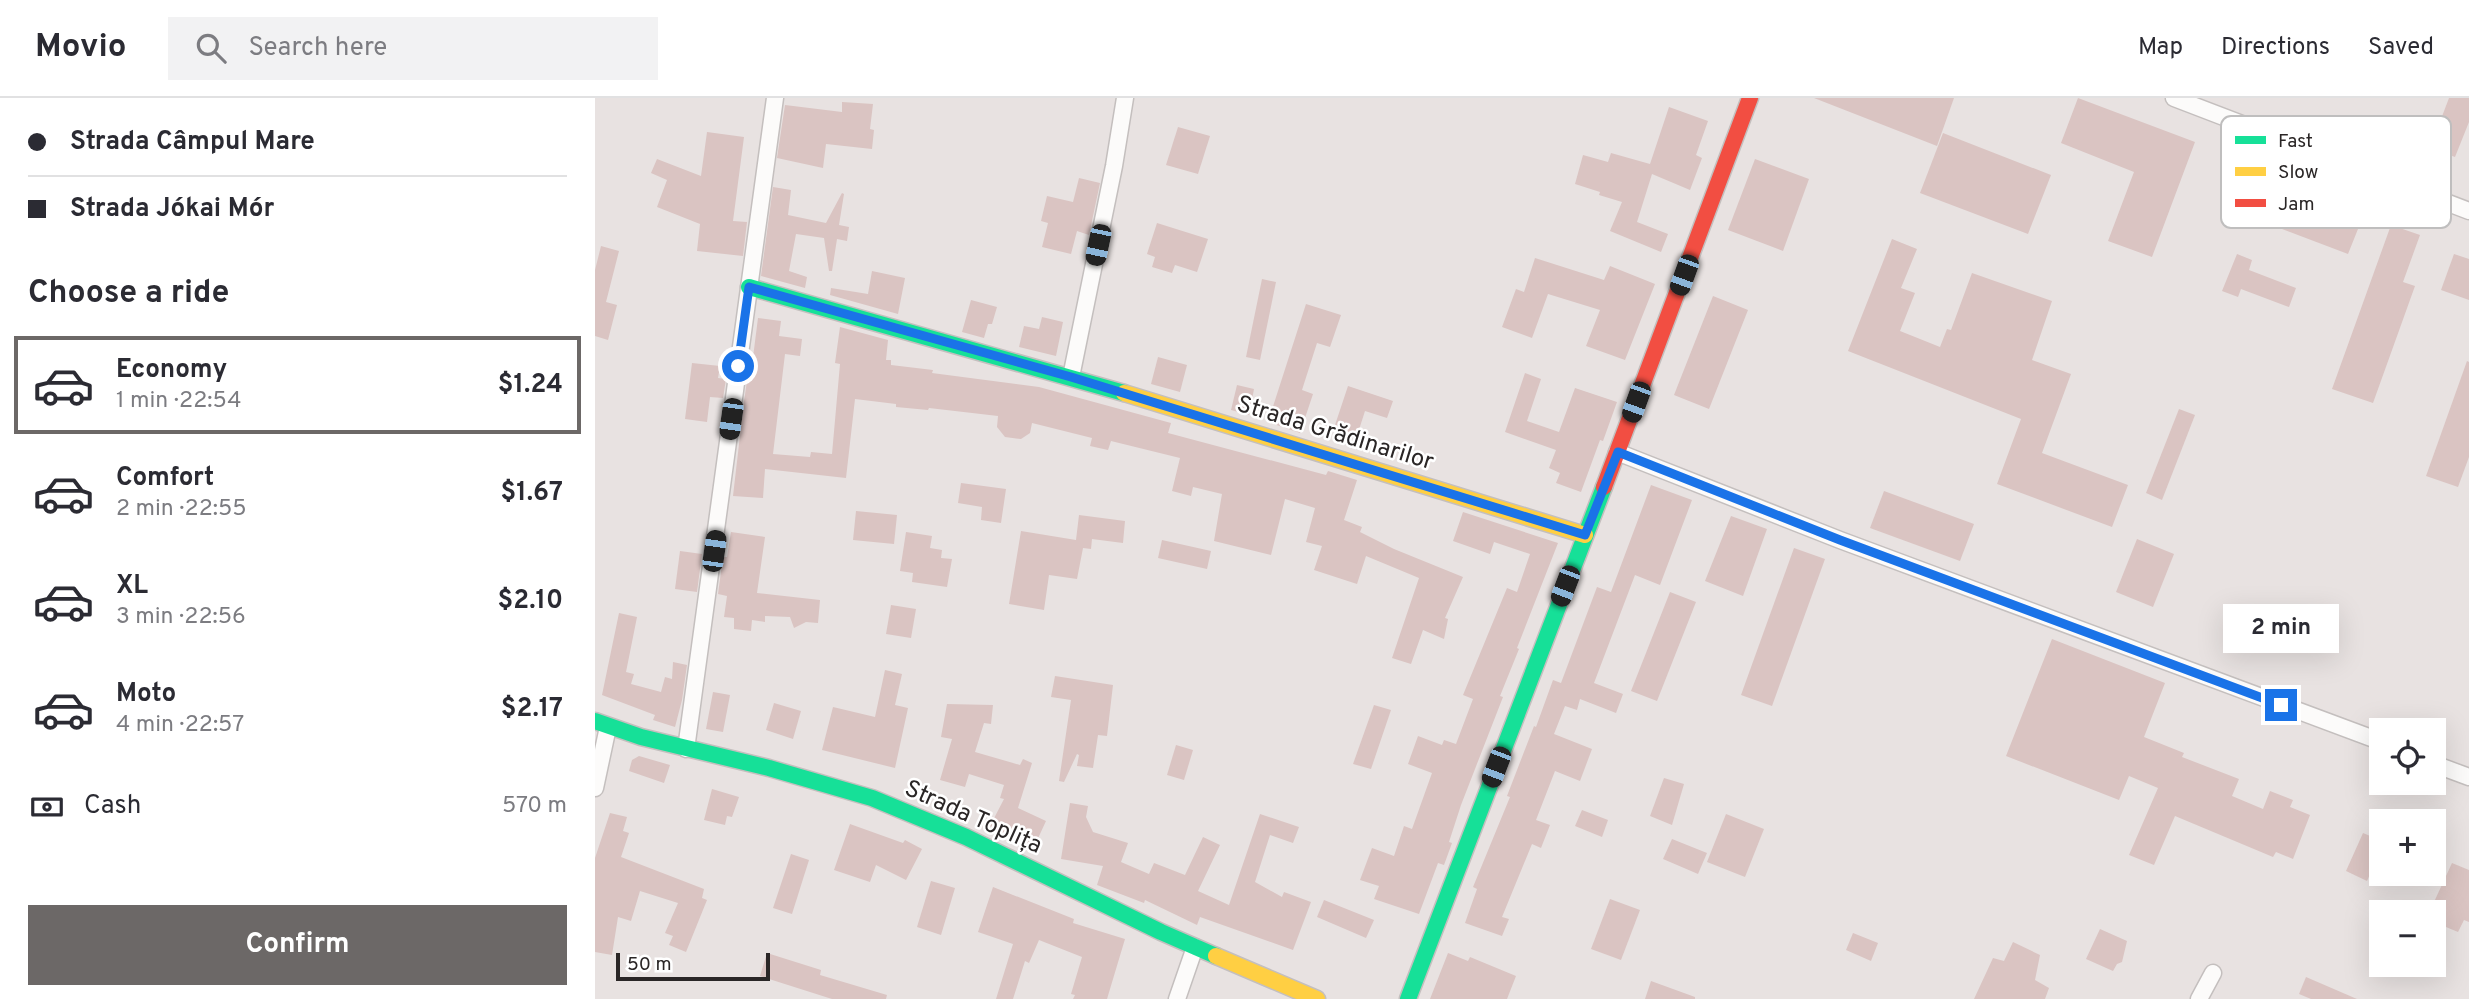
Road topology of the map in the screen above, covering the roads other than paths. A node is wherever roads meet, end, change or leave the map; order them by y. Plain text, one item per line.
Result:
1 (775, 98) edge
2 (1125, 98) edge
3 (1750, 98) edge
4 (2174, 98) edge
5 (2221, 116) edge
6 (2451, 204) edge
7 (2469, 211) edge
8 (749, 287) junction
9 (1071, 377) junction
10 (1618, 452) junction
11 (1585, 535) junction
12 (601, 724) edge
13 (2369, 738) edge
14 (687, 749) junction
15 (2446, 768) edge
16 (2469, 777) edge
17 (595, 788) edge
18 (1195, 947) junction
19 (2213, 972) dead end
20 (1177, 999) edge
21 (1317, 999) edge
22 (1408, 999) edge
23 (2199, 999) edge

1 - 8 street
2 - 9 street
3 - 10 street
4 - 5 street
6 - 7 street
8 - 9 street, Strada Grădinarilor
8 - 14 street
9 - 11 street, Strada Grădinarilor
10 - 11 street
10 - 13 street
11 - 22 street
12 - 14 street, Strada Toplița
12 - 17 street
14 - 18 street, Strada Toplița
15 - 16 street
18 - 20 street
18 - 21 street, Strada Toplița
19 - 23 street

